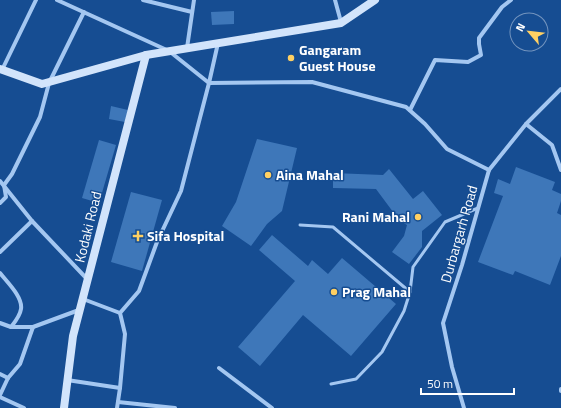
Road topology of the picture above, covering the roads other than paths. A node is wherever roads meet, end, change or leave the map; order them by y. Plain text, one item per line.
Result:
1 (36, 0) edge
2 (57, 0) edge
3 (143, 0) edge
4 (194, 0) edge
5 (335, 0) edge
6 (375, 0) edge
7 (511, 0) edge
8 (84, 12) junction
9 (192, 12) junction
10 (341, 23) junction
11 (218, 43) junction
12 (187, 48) junction
13 (169, 51) junction
14 (146, 55) junction
15 (1, 70) edge
16 (49, 82) junction
17 (209, 83) junction
18 (561, 89) edge
19 (410, 110) junction
20 (526, 124) junction
21 (489, 170) junction
22 (561, 170) edge
23 (0, 181) edge
24 (4, 185) junction
25 (0, 203) edge
26 (478, 208) junction
27 (32, 221) junction
28 (300, 225) dead end
29 (0, 252) edge
30 (0, 273) edge
31 (88, 280) junction
32 (410, 292) junction
33 (83, 299) junction
34 (80, 310) junction
35 (120, 313) junction
36 (0, 323) edge
37 (12, 327) junction
38 (32, 327) junction
39 (219, 368) dead end
40 (0, 374) edge
41 (8, 378) junction
42 (68, 380) junction
43 (331, 384) dead end
44 (120, 388) junction
45 (0, 396) edge
46 (118, 402) junction
47 (24, 408) edge
48 (64, 408) edge
49 (117, 408) edge
50 (175, 408) edge
51 (272, 408) edge
52 (464, 408) edge

1 - 15 street
2 - 8 street
3 - 9 street
4 - 9 street
5 - 10 street
6 - 10 street
7 - 19 street
8 - 13 street
8 - 16 street
9 - 12 street
10 - 11 street
11 - 12 street
11 - 17 street
12 - 13 street
13 - 14 street
13 - 17 street
14 - 16 street
14 - 31 street, Kodaki Road
15 - 16 street
16 - 24 street
17 - 19 street
17 - 35 street
18 - 20 street, Durbargarh Road
19 - 21 street
20 - 21 street, Durbargarh Road
20 - 22 street
21 - 26 street, Durbargarh Road
23 - 24 street
24 - 25 street
24 - 27 street
26 - 32 lane
26 - 52 street, Durbargarh Road
27 - 29 street
27 - 31 street
28 - 32 lane
30 - 37 street
31 - 33 street, Kodaki Road
32 - 43 lane
33 - 34 street, Kodaki Road
33 - 35 street
34 - 38 street
34 - 42 street, Kodaki Road
35 - 44 street
36 - 37 street
37 - 38 street
38 - 41 street
39 - 51 street
40 - 41 street
41 - 45 street
42 - 44 street
42 - 48 street, Kodaki Road
44 - 46 street
45 - 47 street
46 - 49 street
46 - 50 street

